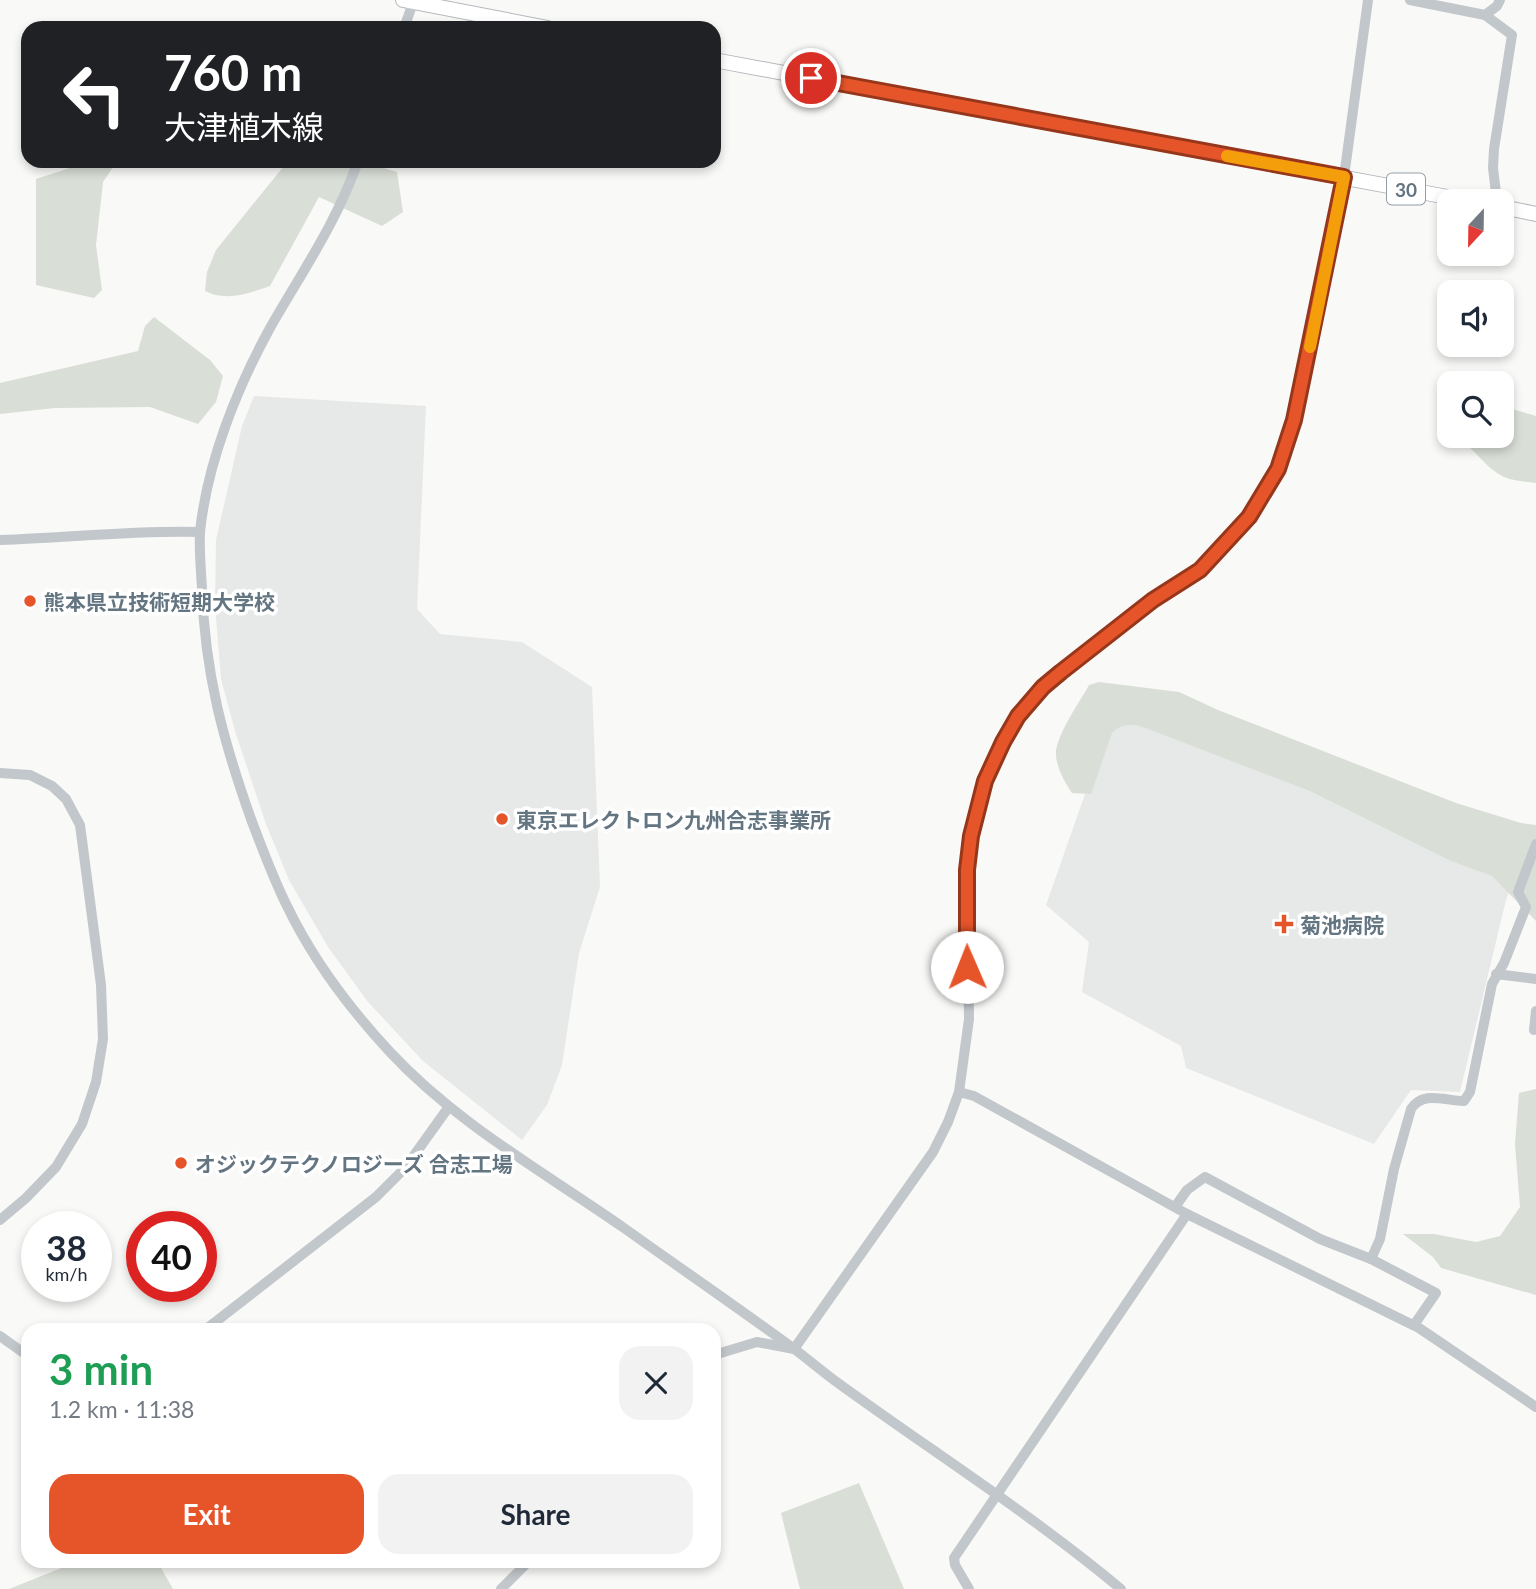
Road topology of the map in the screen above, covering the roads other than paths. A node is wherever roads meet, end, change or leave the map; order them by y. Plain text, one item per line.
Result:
1 (1368, 0) edge
2 (1410, 0) edge
3 (1500, 0) edge
4 (410, 1) edge
5 (1485, 15) junction
6 (406, 21) edge
7 (512, 21) edge
8 (721, 61) edge
9 (355, 168) edge
10 (1344, 177) junction
11 (1496, 189) edge
12 (1437, 195) edge
13 (1514, 209) edge
14 (1536, 214) edge
15 (200, 533) junction
16 (0, 540) edge
17 (0, 773) edge
18 (1536, 844) edge
19 (1496, 974) junction
20 (1536, 979) edge
21 (1536, 1011) edge
22 (1534, 1030) dead end
23 (959, 1092) junction
24 (448, 1108) junction
25 (1175, 1207) junction
26 (1187, 1214) junction
27 (0, 1220) edge
28 (1371, 1259) junction
29 (214, 1323) edge
30 (1414, 1325) junction
31 (0, 1336) edge
32 (794, 1349) junction
33 (21, 1351) edge
34 (721, 1353) edge
35 (1536, 1407) edge
36 (997, 1493) junction
37 (522, 1568) edge
38 (501, 1589) edge
39 (969, 1589) edge
40 (1121, 1589) edge

1 - 10 street
2 - 5 street
3 - 5 street
4 - 6 street
4 - 7 main road
5 - 11 street
8 - 10 main road, 30
9 - 15 street
10 - 12 main road, 30
10 - 23 street
13 - 14 main road
15 - 16 street
15 - 24 street
17 - 27 street
18 - 19 street
19 - 20 street
19 - 28 street
21 - 22 street
23 - 25 street
23 - 32 street
24 - 29 street
24 - 32 street
25 - 26 street
25 - 28 street
26 - 30 street
26 - 36 street
28 - 30 street
30 - 35 street
31 - 33 street
32 - 34 street
32 - 36 street
36 - 39 street
36 - 40 street
37 - 38 street

